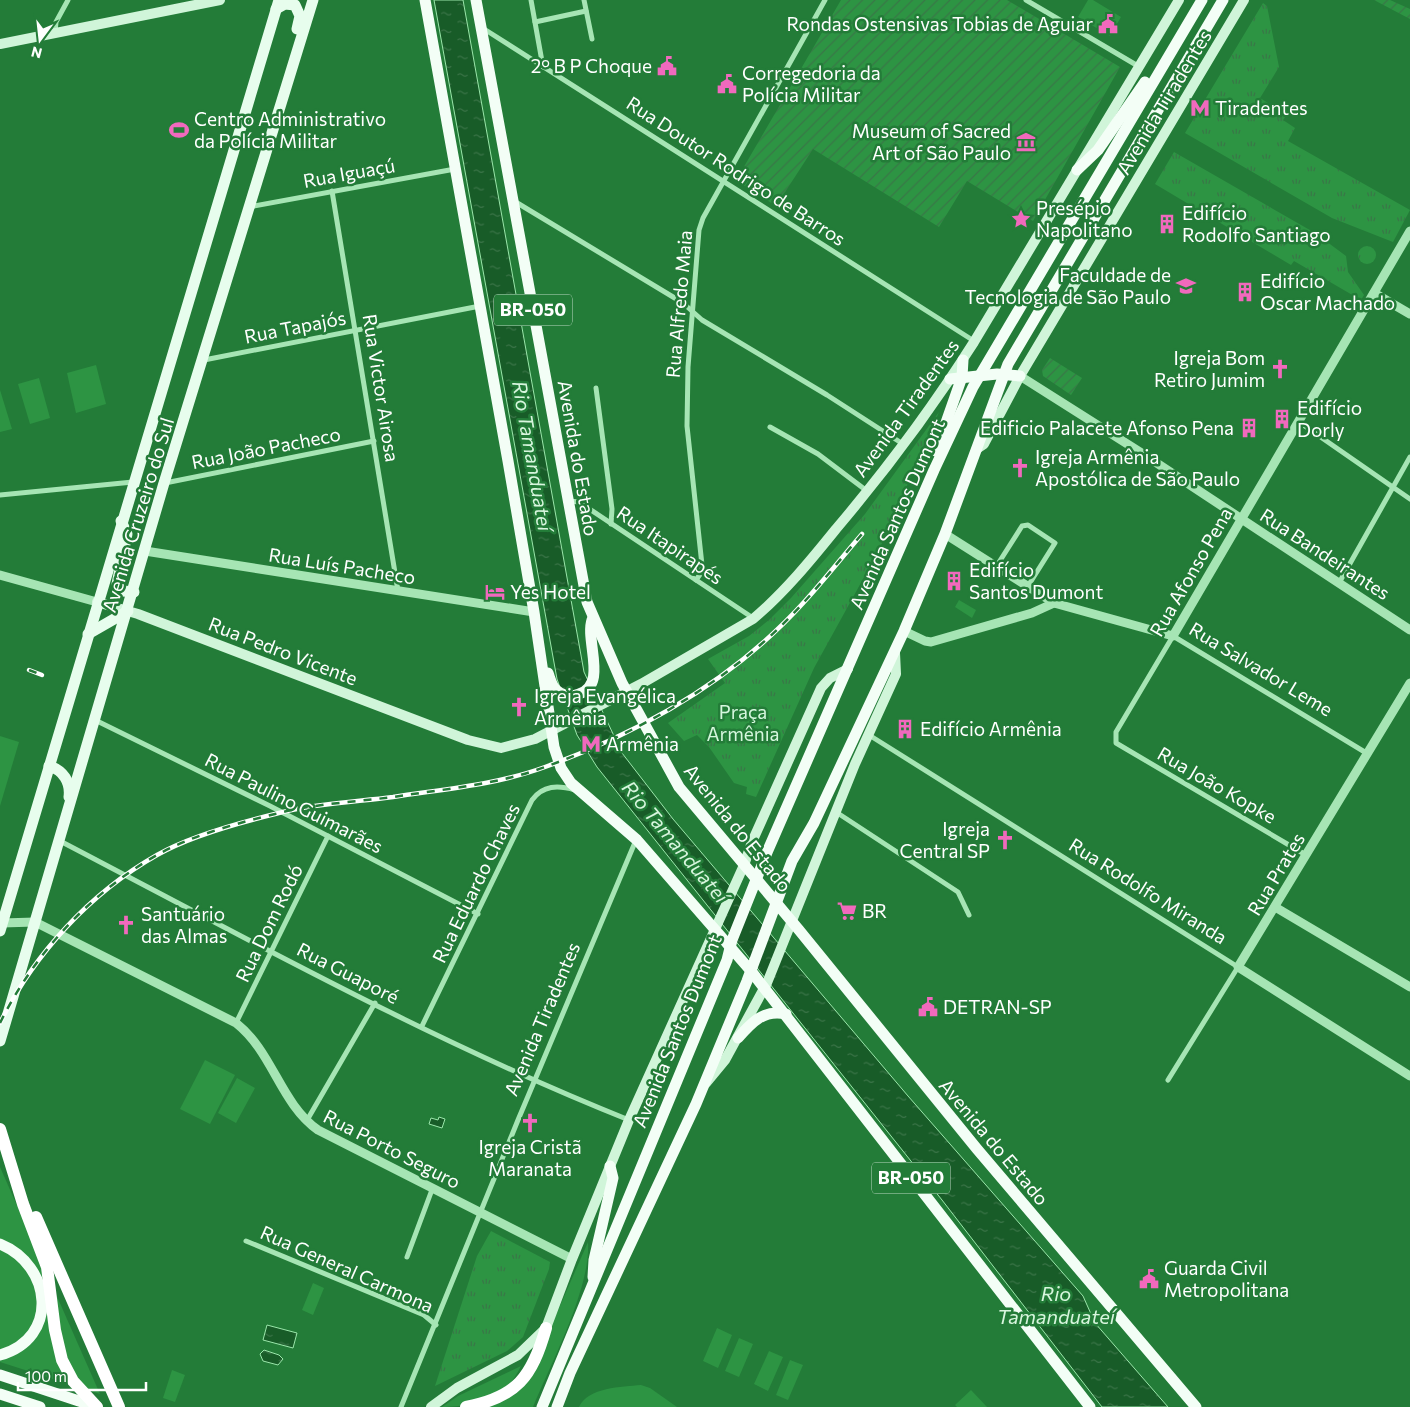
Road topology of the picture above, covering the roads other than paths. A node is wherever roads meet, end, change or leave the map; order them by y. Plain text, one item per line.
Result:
1 (68, 0) edge
2 (220, 0) edge
3 (313, 0) edge
4 (425, 0) edge
5 (476, 0) edge
6 (532, 0) edge
7 (584, 0) edge
8 (825, 0) edge
9 (1026, 0) edge
10 (1179, 0) edge
11 (1202, 0) edge
12 (1223, 0) edge
13 (1244, 0) edge
14 (277, 4) edge
15 (586, 11) junction
16 (535, 22) junction
17 (481, 27) junction
18 (55, 33) junction
19 (592, 39) dead end
20 (0, 44) edge
21 (1138, 66) junction
22 (543, 67) junction
23 (1158, 72) junction
24 (288, 81) junction
25 (455, 169) junction
26 (1076, 170) junction
27 (724, 181) junction
28 (332, 191) junction
29 (513, 201) junction
30 (248, 207) junction
31 (1410, 231) edge
32 (1374, 293) junction
33 (480, 306) junction
34 (693, 313) junction
35 (1410, 314) edge
36 (356, 331) junction
37 (974, 342) junction
38 (204, 360) junction
39 (963, 360) joint
40 (1003, 374) junction
41 (980, 375) junction
42 (1020, 376) junction
43 (956, 378) junction
44 (596, 388) dead end
45 (1299, 422) junction
46 (770, 427) dead end
47 (374, 441) junction
48 (904, 444) junction
49 (974, 451) junction
50 (1410, 457) edge
51 (934, 470) junction
52 (133, 482) junction
53 (164, 483) junction
54 (1392, 487) junction
55 (868, 492) junction
56 (0, 495) edge
57 (1410, 499) edge
58 (568, 501) junction
59 (1241, 519) junction
60 (121, 521) junction
61 (611, 524) junction
62 (945, 534) junction
63 (145, 551) junction
64 (996, 567) junction
65 (0, 575) edge
66 (696, 580) junction
67 (1339, 583) junction
68 (1028, 586) junction
69 (398, 591) junction
70 (134, 592) junction
71 (97, 602) junction
72 (1054, 603) junction
73 (128, 611) junction
74 (534, 612) junction
75 (753, 619) junction
76 (592, 620) junction
77 (1410, 630) edge
78 (904, 631) junction
79 (88, 634) junction
80 (1173, 636) junction
81 (895, 653) junction
82 (541, 659) junction
83 (848, 669) junction
84 (1410, 684) edge
85 (628, 691) junction
86 (96, 720) junction
87 (551, 730) junction
88 (869, 735) junction
89 (1115, 739) joint
90 (1368, 754) junction
91 (49, 766) junction
92 (580, 792) junction
93 (70, 806) junction
94 (836, 812) junction
95 (328, 836) junction
96 (60, 840) junction
97 (637, 840) junction
98 (1306, 855) junction
99 (744, 865) junction
100 (757, 880) junction
101 (776, 902) junction
102 (1275, 907) junction
103 (478, 914) junction
104 (969, 915) dead end
105 (35, 922) junction
106 (793, 923) junction
107 (716, 926) junction
108 (1, 927) edge
109 (731, 943) junction
110 (272, 951) junction
111 (1238, 967) junction
112 (752, 969) junction
113 (766, 986) junction
114 (1410, 987) edge
115 (375, 1003) junction
116 (786, 1014) junction
117 (236, 1024) junction
118 (422, 1026) junction
119 (738, 1038) junction
120 (0, 1041) edge
121 (1410, 1076) edge
122 (534, 1080) junction
123 (1168, 1080) dead end
124 (705, 1083) junction
125 (630, 1120) junction
126 (306, 1122) junction
127 (0, 1129) edge
128 (610, 1166) junction
129 (14, 1170) junction
130 (433, 1187) junction
131 (481, 1213) junction
132 (246, 1241) dead end
133 (0, 1244) edge
134 (407, 1257) dead end
135 (572, 1259) junction
136 (594, 1283) junction
137 (436, 1324) junction
138 (546, 1328) junction
139 (0, 1355) edge
140 (0, 1375) edge
141 (0, 1394) edge
142 (557, 1406) edge
143 (40, 1407) edge
144 (97, 1407) edge
145 (119, 1407) edge
146 (400, 1407) edge
147 (431, 1407) edge
148 (466, 1407) edge
149 (542, 1407) edge
150 (1090, 1407) edge
151 (1196, 1407) edge

1 - 18 street
2 - 18 main road
3 - 24 main road, Avenida Cruzeiro do Sul
4 - 25 highway, BR-050
5 - 17 highway, Avenida do Estado / BR-050
6 - 16 street
7 - 15 street
8 - 27 street, Rua Alfredo Maia
9 - 21 street
10 - 21 main road, Avenida Tiradentes
11 - 23 highway, Avenida Tiradentes
12 - 40 highway, Avenida Tiradentes
13 - 42 main road, Avenida Tiradentes
14 - 24 main road
14 - 52 main road, Avenida Cruzeiro do Sul
15 - 16 street
15 - 19 street
16 - 22 street
17 - 22 street, Rua Doutor Rodrigo de Barros
17 - 29 highway, Avenida do Estado / BR-050
18 - 20 main road
21 - 26 main road, Avenida Tiradentes
22 - 27 street, Rua Doutor Rodrigo de Barros
23 - 26 highway
23 - 41 highway, Avenida Tiradentes
24 - 30 main road, Avenida Cruzeiro do Sul
25 - 28 street, Rua Iguaçú
25 - 33 highway, BR-050
26 - 37 main road, Avenida Tiradentes
27 - 34 street, Rua Alfredo Maia
27 - 37 street, Rua Doutor Rodrigo de Barros
28 - 30 street, Rua Iguaçú
28 - 36 street, Rua Victor Airosa
29 - 34 street
29 - 58 highway, Avenida do Estado / BR-050
30 - 38 main road, Avenida Cruzeiro do Sul
31 - 32 street, Rua Afonso Pena
32 - 35 street
32 - 45 street, Rua Afonso Pena
33 - 36 street, Rua Tapajós
33 - 74 highway, BR-050
34 - 48 street
34 - 66 street, Rua Alfredo Maia
36 - 38 street, Rua Tapajós
36 - 47 street, Rua Victor Airosa
37 - 39 main road, Avenida Tiradentes
38 - 53 main road, Avenida Cruzeiro do Sul
39 - 43 highway
40 - 41 highway
40 - 42 highway
40 - 49 highway
41 - 43 highway
41 - 51 highway, Avenida Santos Dumont
42 - 49 main road
42 - 59 street, Rua Bandeirantes
43 - 48 main road, Avenida Tiradentes
43 - 51 highway
44 - 61 street
45 - 54 street
45 - 59 street, Rua Afonso Pena
46 - 55 street
47 - 53 street, Rua João Pacheco
47 - 69 street, Rua Victor Airosa
48 - 55 main road, Avenida Tiradentes
49 - 62 highway
50 - 54 street
51 - 83 highway, Avenida Santos Dumont
52 - 56 street
52 - 60 main road, Avenida Cruzeiro do Sul
53 - 63 main road, Avenida Cruzeiro do Sul
54 - 57 street
54 - 67 street
55 - 75 main road, Avenida Tiradentes
58 - 61 street, Rua Itapirapés
58 - 76 highway, Avenida do Estado / BR-050
59 - 67 street, Rua Bandeirantes
59 - 80 street, Rua Afonso Pena
60 - 70 main road
60 - 71 main road, Avenida Cruzeiro do Sul
61 - 66 street, Rua Itapirapés
62 - 64 street, Rua Salvador Leme
62 - 78 highway
63 - 69 street, Rua Luís Pacheco
63 - 70 main road, Avenida Cruzeiro do Sul
64 - 68 street, Rua Salvador Leme
64 - 68 street
65 - 71 street, Rua Pedro Vicente
66 - 75 street, Rua Itapirapés
67 - 77 street, Rua Bandeirantes
68 - 72 street, Rua Salvador Leme
69 - 74 street, Rua Luís Pacheco
70 - 73 main road, Avenida Cruzeiro do Sul
71 - 73 main road, Rua Pedro Vicente
71 - 79 main road, Avenida Cruzeiro do Sul
72 - 78 street
72 - 80 street, Rua Salvador Leme
73 - 79 main road
73 - 86 main road, Avenida Cruzeiro do Sul
73 - 87 main road, Rua Pedro Vicente
74 - 82 highway, BR-050
75 - 85 main road, Avenida Tiradentes
76 - 82 highway
76 - 85 highway, Avenida do Estado / BR-050
78 - 81 highway
79 - 91 main road, Avenida Cruzeiro do Sul
80 - 89 street, Rua Afonso Pena
80 - 90 street, Rua Salvador Leme
81 - 88 main road
81 - 101 highway
82 - 87 highway, BR-050
83 - 99 main road, Avenida Santos Dumont
83 - 100 highway, Avenida Santos Dumont
84 - 90 street, Rua Prates
85 - 87 main road, Avenida Tiradentes
85 - 99 highway, Avenida do Estado / BR-050
86 - 93 main road, Avenida Cruzeiro do Sul
86 - 95 street, Rua Paulino Guimarães
87 - 92 highway, BR-050
88 - 94 main road
88 - 111 street, Rua Rodolfo Miranda
89 - 98 street, Rua João Kopke
90 - 98 street, Rua Prates
91 - 93 main road
91 - 108 main road, Avenida Cruzeiro do Sul
92 - 97 highway, BR-050
92 - 103 street, Rua Eduardo Chaves
93 - 96 main road, Avenida Cruzeiro do Sul
94 - 104 street
94 - 106 main road
95 - 103 street, Rua Paulino Guimarães
95 - 110 street, Rua Dom Rodó
96 - 105 main road, Avenida Cruzeiro do Sul
96 - 110 street, Rua Guaporé
97 - 107 highway, BR-050
97 - 122 street, Avenida Tiradentes
98 - 102 street, Rua Prates
99 - 100 highway, Avenida do Estado / BR-050
99 - 107 main road, Avenida Santos Dumont
100 - 101 highway, Avenida do Estado / BR-050
100 - 109 highway, Avenida Santos Dumont
101 - 106 highway, Avenida do Estado / BR-050
101 - 112 highway
102 - 111 street, Rua Prates
102 - 114 street
103 - 118 street, Rua Eduardo Chaves
105 - 108 street, Rua Porto Seguro
105 - 117 street, Rua Porto Seguro
105 - 120 main road, Avenida Cruzeiro do Sul
106 - 113 main road
106 - 151 highway, Avenida do Estado / BR-050
107 - 109 highway, BR-050
107 - 125 main road, Avenida Santos Dumont
109 - 112 highway, BR-050
109 - 136 highway, Avenida Santos Dumont
110 - 115 street, Rua Guaporé
110 - 117 street, Rua Dom Rodó
111 - 121 street, Rua Rodolfo Miranda
111 - 123 street, Rua Prates
112 - 113 highway, BR-050
112 - 124 highway
113 - 116 highway, BR-050
113 - 119 main road
115 - 118 street, Rua Guaporé
115 - 126 street
116 - 119 highway
116 - 150 highway, BR-050
117 - 126 street, Rua Porto Seguro
118 - 122 street, Rua Guaporé
119 - 124 main road
122 - 125 street, Rua Guaporé
122 - 131 street, Avenida Tiradentes
124 - 142 highway
125 - 128 main road, Avenida Santos Dumont
126 - 130 street, Rua Porto Seguro
127 - 129 highway
128 - 135 main road, Avenida Santos Dumont
128 - 136 highway
129 - 144 highway
129 - 145 highway
130 - 131 street, Rua Porto Seguro
130 - 134 street
131 - 135 street, Rua Porto Seguro
131 - 137 street, Avenida Tiradentes
132 - 137 street, Rua General Carmona
133 - 139 highway
135 - 138 main road, Avenida Santos Dumont
136 - 149 highway, Avenida Santos Dumont
137 - 146 street, Avenida Tiradentes
138 - 147 main road
138 - 148 highway
140 - 144 highway
141 - 143 highway

